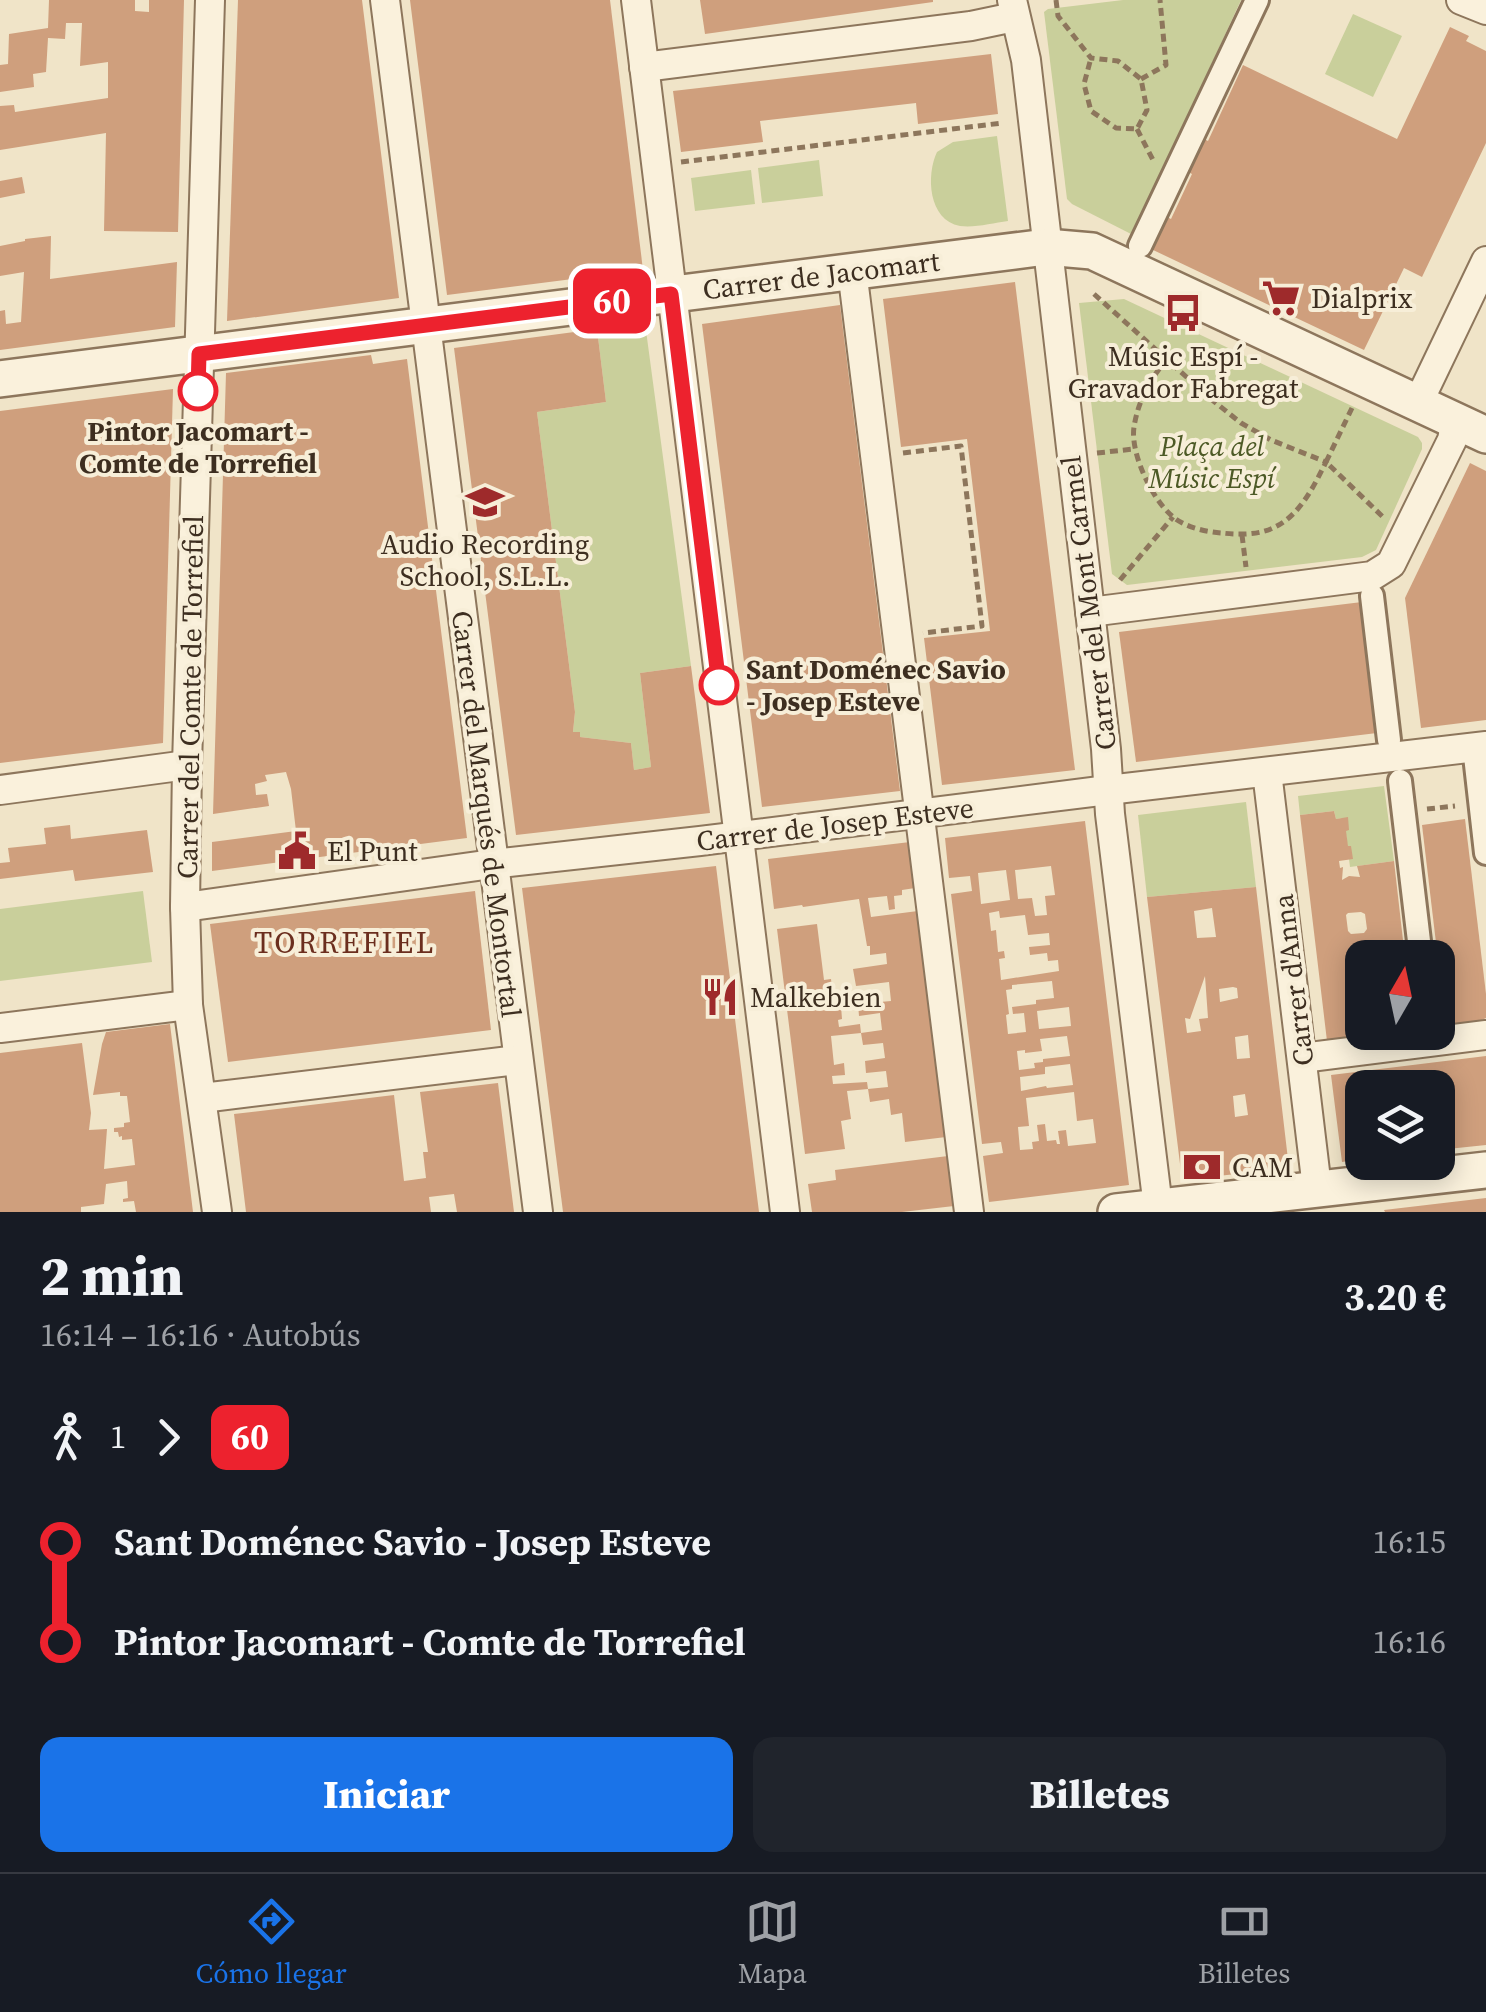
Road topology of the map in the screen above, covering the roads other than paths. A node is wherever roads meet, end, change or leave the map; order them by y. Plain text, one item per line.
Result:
1 (210, 0) edge
2 (385, 0) edge
3 (636, 0) edge
4 (1258, 0) edge
5 (1460, 0) edge
6 (1014, 8) edge
7 (1486, 10) edge
8 (644, 68) junction
9 (1046, 246) junction
10 (1140, 246) dead end
11 (1486, 260) edge
12 (852, 270) junction
13 (671, 294) junction
14 (426, 325) junction
15 (199, 354) junction
16 (0, 379) edge
17 (1431, 409) junction
18 (1486, 435) edge
19 (1372, 596) dead end
20 (1090, 612) junction
21 (1389, 740) dead end
22 (1480, 747) edge
23 (187, 765) junction
24 (1267, 772) junction
25 (1400, 781) dead end
26 (0, 790) edge
27 (1108, 790) junction
28 (918, 814) junction
29 (738, 836) junction
30 (1486, 853) edge
31 (492, 864) junction
32 (185, 907) junction
33 (1419, 940) edge
34 (188, 1005) junction
35 (0, 1028) edge
36 (1486, 1035) edge
37 (1302, 1058) junction
38 (518, 1060) junction
39 (202, 1098) junction
40 (1486, 1170) edge
41 (1299, 1198) edge
42 (1158, 1207) junction
43 (217, 1212) edge
44 (538, 1212) edge
45 (784, 1212) edge
46 (969, 1212) edge
47 (1116, 1212) edge

1 - 15 street, Carrer del Comte de Torrefiel
2 - 14 street, Carrer del Marqués de Montortal
3 - 8 street
4 - 10 street
5 - 7 street
6 - 8 street
6 - 9 street, Carrer del Mont Carmel
8 - 13 street
9 - 12 street, Carrer de Jacomart
9 - 17 street
9 - 20 street, Carrer del Mont Carmel
11 - 17 street
12 - 13 street, Carrer de Jacomart
12 - 28 street
13 - 14 street, Carrer de Jacomart
13 - 29 street
14 - 15 street, Carrer de Jacomart
14 - 31 street, Carrer del Marqués de Montortal
15 - 16 street, Carrer de Jacomart
15 - 23 street, Carrer del Comte de Torrefiel
17 - 18 street
17 - 20 street
19 - 21 street
20 - 27 street, Carrer del Mont Carmel
22 - 24 street, Carrer de Josep Esteve
22 - 30 street
23 - 26 street
23 - 32 street, Carrer del Comte de Torrefiel
24 - 27 street, Carrer de Josep Esteve
24 - 37 street, Carrer d'Anna
25 - 33 street
27 - 28 street, Carrer de Josep Esteve
27 - 42 street, Carrer del Mont Carmel
28 - 29 street, Carrer de Josep Esteve
28 - 46 street
29 - 31 street, Carrer de Josep Esteve
29 - 45 street
31 - 32 street, Carrer de Josep Esteve
31 - 38 street, Carrer del Marqués de Montortal
32 - 34 street, Carrer del Comte de Torrefiel
34 - 35 street
34 - 39 street, Carrer del Comte de Torrefiel
36 - 37 street
37 - 41 street, Carrer d'Anna
38 - 39 street
38 - 44 street, Carrer del Marqués de Montortal
39 - 43 street, Carrer del Comte de Torrefiel
40 - 41 street
41 - 42 street
42 - 47 street

